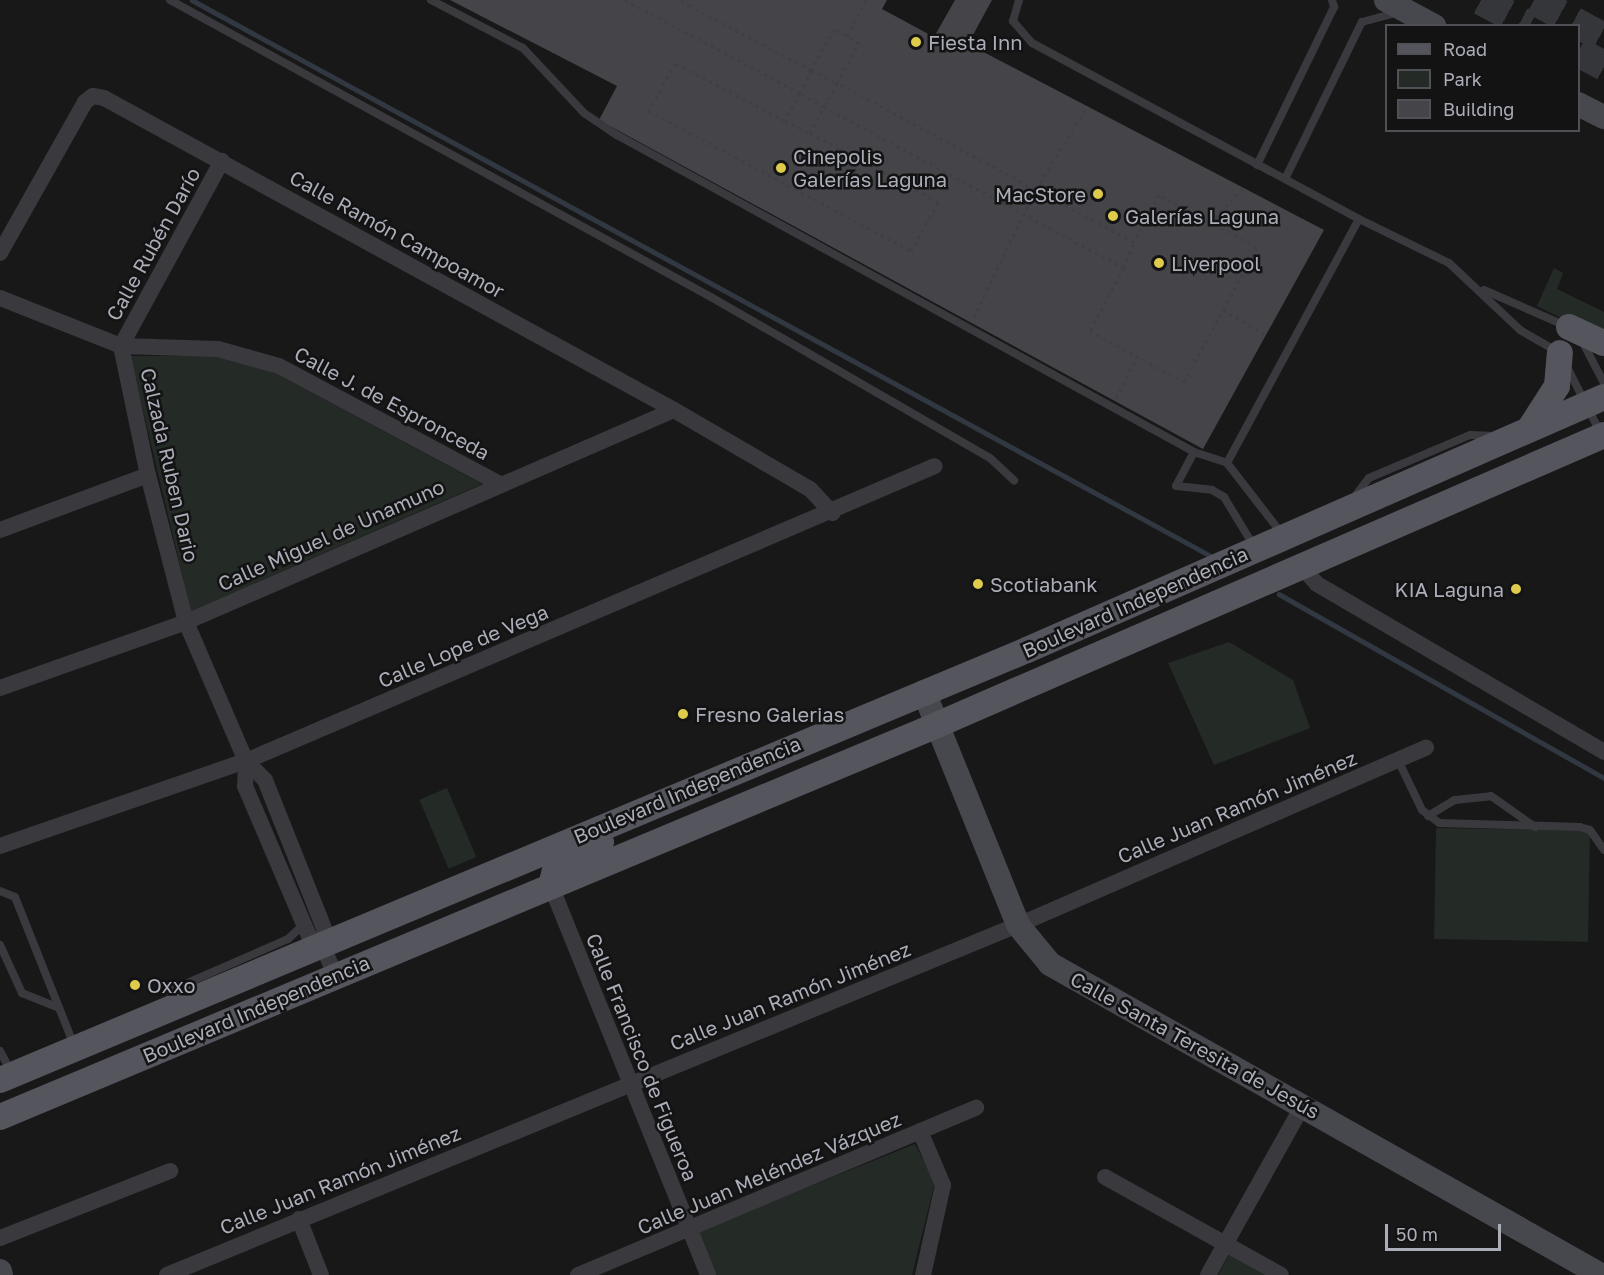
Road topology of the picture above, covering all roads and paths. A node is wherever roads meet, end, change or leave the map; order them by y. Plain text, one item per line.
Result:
1 (170, 0) edge
2 (431, 0) edge
3 (625, 0) edge
4 (681, 0) edge
5 (693, 0) edge
6 (866, 0) edge
7 (1019, 0) edge
8 (1332, 0) edge
9 (1386, 0) edge
10 (690, 6) junction
11 (1425, 20) edge
12 (847, 36) junction
13 (811, 70) junction
14 (837, 83) junction
15 (1580, 89) edge
16 (800, 93) junction
17 (1604, 101) edge
18 (1580, 105) edge
19 (824, 107) junction
20 (1086, 108) dead end
21 (1604, 117) edge
22 (785, 121) junction
23 (810, 134) junction
24 (222, 161) junction
25 (1257, 165) junction
26 (1285, 179) junction
27 (1036, 189) junction
28 (1242, 189) dead end
29 (1025, 214) junction
30 (1359, 219) junction
31 (1210, 223) junction
32 (1134, 242) junction
33 (0, 253) edge
34 (1124, 268) junction
35 (1477, 287) junction
36 (0, 298) edge
37 (1223, 310) junction
38 (972, 322) dead end
39 (1569, 327) junction
40 (1266, 335) dead end
41 (1604, 343) edge
42 (121, 346) junction
43 (1560, 353) junction
44 (1137, 357) junction
45 (1604, 382) edge
46 (1115, 400) dead end
47 (1595, 401) edge
48 (674, 410) junction
49 (1521, 433) junction
50 (1603, 435) edge
51 (1194, 452) junction
52 (1227, 463) junction
53 (935, 466) dead end
54 (148, 475) junction
55 (1014, 480) dead end
56 (500, 484) junction
57 (832, 513) junction
58 (0, 530) edge
59 (1284, 537) junction
60 (1256, 549) junction
61 (1230, 561) junction
62 (1303, 568) junction
63 (186, 622) junction
64 (1157, 630) junction
65 (0, 688) edge
66 (924, 692) junction
67 (937, 724) junction
68 (1426, 748) dead end
69 (1604, 752) edge
70 (246, 760) junction
71 (1398, 760) junction
72 (666, 798) junction
73 (1428, 816) junction
74 (1535, 826) junction
75 (0, 846) edge
76 (1604, 850) edge
77 (526, 858) junction
78 (300, 867) junction
79 (282, 874) junction
80 (551, 886) junction
81 (0, 891) edge
82 (304, 924) junction
83 (1018, 925) junction
84 (448, 930) junction
85 (0, 945) edge
86 (322, 945) junction
87 (336, 976) junction
88 (169, 991) dead end
89 (59, 1008) junction
90 (0, 1052) edge
91 (68, 1052) junction
92 (4, 1084) edge
93 (630, 1085) junction
94 (1303, 1105) junction
95 (975, 1108) dead end
96 (0, 1117) edge
97 (920, 1131) junction
98 (170, 1171) dead end
99 (1105, 1177) dead end
100 (299, 1219) junction
101 (688, 1230) junction
102 (0, 1238) edge
103 (1226, 1244) junction
104 (1572, 1268) edge
105 (167, 1275) edge
106 (321, 1275) edge
107 (578, 1275) edge
108 (708, 1275) edge
109 (922, 1275) edge
110 (1208, 1275) edge
111 (1281, 1275) edge
112 (1601, 1275) edge

1 - 55 lane
2 - 51 lane
3 - 16 path
4 - 10 path
5 - 10 path
6 - 12 path
7 - 25 lane
8 - 25 lane
9 - 11 street
10 - 13 path
11 - 26 lane
12 - 13 path
12 - 14 path
13 - 14 path
13 - 16 path
14 - 19 path
14 - 27 path
15 - 17 street
16 - 19 path
16 - 22 path
18 - 21 street
19 - 23 path
19 - 29 path
20 - 27 path
22 - 23 path
22 - 23 path
24 - 33 street, Calle Ramón Campoamor
24 - 42 street, Calle Rubén Darío
24 - 48 street, Calle Ramón Campoamor
25 - 26 lane
26 - 30 lane
27 - 29 path
27 - 32 path
28 - 31 path
29 - 34 path
29 - 38 path
30 - 35 lane
30 - 52 lane
31 - 32 path
31 - 37 path
32 - 34 path
34 - 44 path
35 - 39 lane
35 - 43 lane
36 - 42 street, Calle J. de Espronceda
37 - 40 path
37 - 44 path
39 - 41 main road
39 - 45 lane
42 - 54 street, Calzada Ruben Dario
42 - 56 street, Calle J. de Espronceda
43 - 47 lane
43 - 49 main road
44 - 46 path
47 - 49 main road, Boulevard Independencia
47 - 50 lane
48 - 56 street, Calle Miguel de Unamuno
48 - 57 street, Calle Ramón Campoamor
49 - 59 main road, Boulevard Independencia
50 - 62 main road, Boulevard Independencia
51 - 52 lane
51 - 60 lane
52 - 59 lane
53 - 57 street, Calle Lope de Vega
54 - 58 street
54 - 63 street, Calzada Ruben Dario
56 - 63 street, Calle Miguel de Unamuno
57 - 70 street, Calle Lope de Vega
59 - 60 main road, Boulevard Independencia
60 - 61 main road, Boulevard Independencia
61 - 64 main road
61 - 66 main road, Boulevard Independencia
62 - 64 main road, Boulevard Independencia
62 - 69 street
63 - 65 street, Calle Miguel de Unamuno
63 - 70 street, Calzada Ruben Dario
64 - 67 main road, Boulevard Independencia
66 - 67 street, Calle Santa Teresita de Jesús
66 - 72 main road, Boulevard Independencia
67 - 80 main road, Boulevard Independencia
67 - 83 street, Calle Santa Teresita de Jesús
68 - 71 street, Calle Juan Ramón Jiménez
70 - 75 street, Calle Lope de Vega
70 - 78 street, Calzada Ruben Dario
70 - 79 street, Calzada Ruben Dario
71 - 73 lane
71 - 83 street, Calle Juan Ramón Jiménez
72 - 77 main road, Boulevard Independencia
72 - 80 main road
73 - 74 lane
73 - 74 lane
74 - 76 lane
77 - 84 main road
77 - 86 main road, Boulevard Independencia
78 - 79 lane
78 - 86 street, Calzada Ruben Dario
79 - 82 street, Calzada Ruben Dario
80 - 84 main road, Boulevard Independencia
80 - 93 street, Calle Francisco de Figueroa
81 - 89 lane
82 - 86 street, Calzada Ruben Dario
82 - 88 lane
83 - 93 street, Calle Juan Ramón Jiménez
83 - 94 street, Calle Santa Teresita de Jesús
84 - 87 main road, Boulevard Independencia
85 - 89 lane
86 - 87 street, Calzada Ruben Dario
86 - 91 main road, Boulevard Independencia
87 - 96 main road, Boulevard Independencia
89 - 91 lane
90 - 92 lane
91 - 92 main road, Boulevard Independencia
93 - 100 street, Calle Juan Ramón Jiménez
93 - 101 street, Calle Francisco de Figueroa
94 - 103 street
94 - 104 street, Calle Santa Teresita de Jesús
95 - 97 street, Calle Juan Meléndez Vázquez
97 - 101 street, Calle Juan Meléndez Vázquez
97 - 109 street
98 - 102 street
99 - 103 street
100 - 105 street, Calle Juan Ramón Jiménez
100 - 106 street
101 - 107 street, Calle Juan Meléndez Vázquez
101 - 108 street, Calle Francisco de Figueroa
103 - 110 street
103 - 111 street
104 - 112 street, Calle Santa Teresita de Jesús

